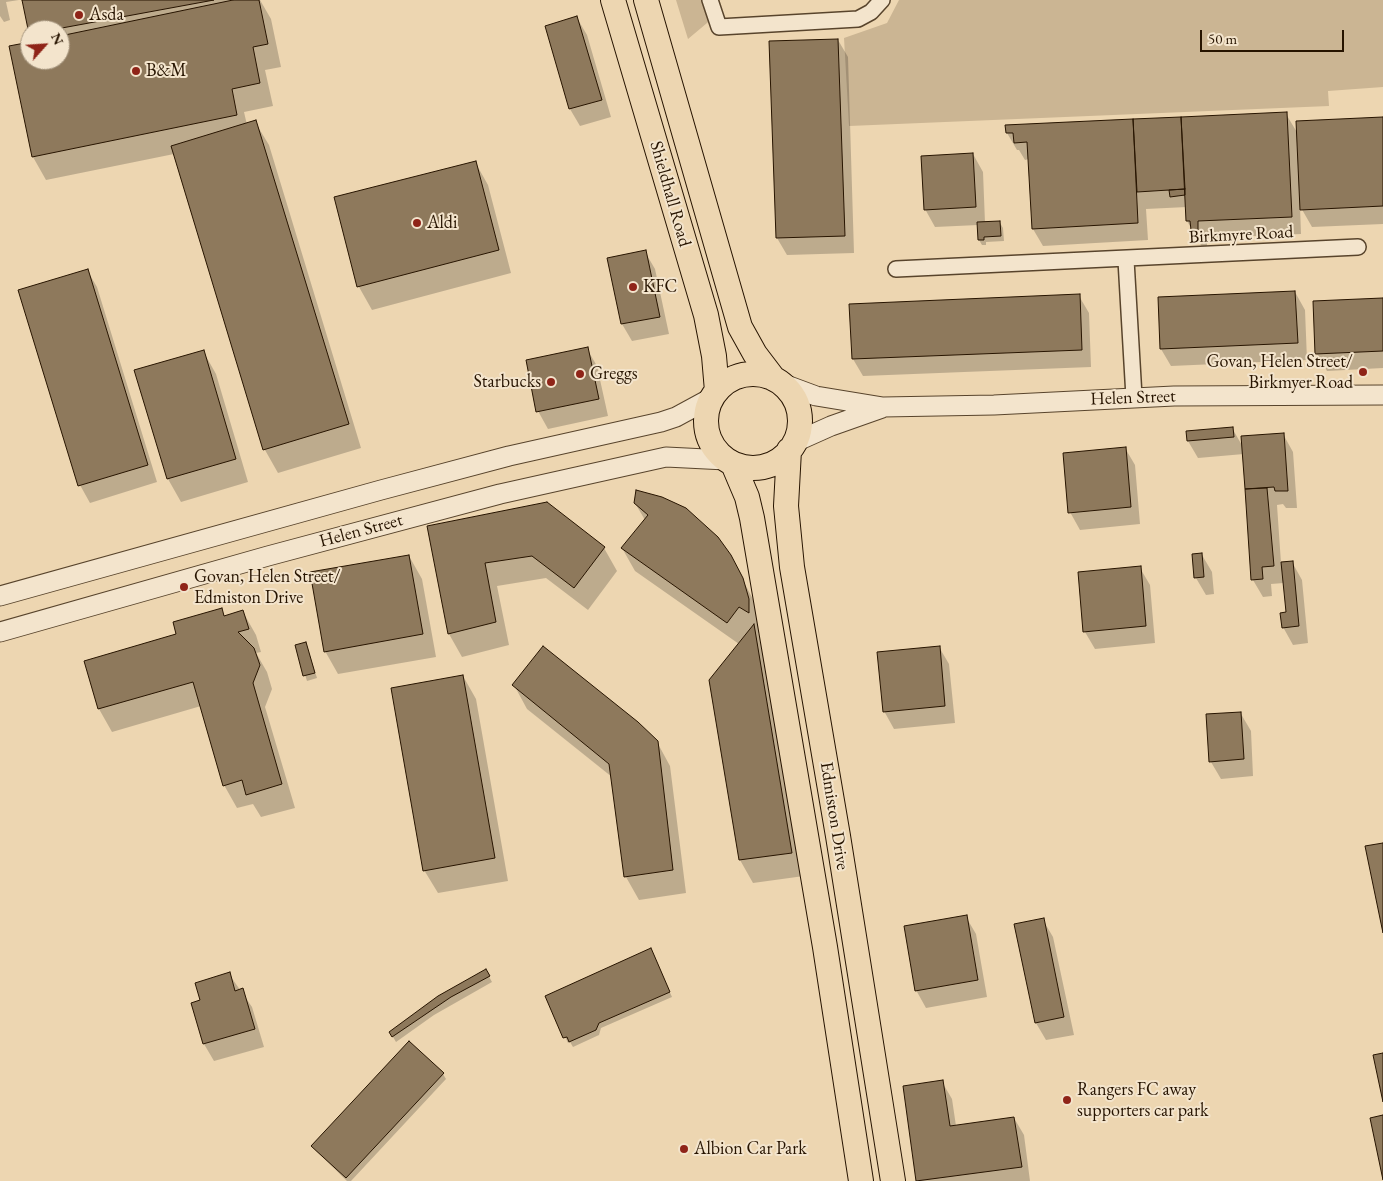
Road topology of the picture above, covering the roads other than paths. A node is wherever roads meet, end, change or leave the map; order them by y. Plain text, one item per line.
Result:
1 (613, 0) edge
2 (646, 0) edge
3 (710, 0) edge
4 (882, 0) edge
5 (659, 42) junction
6 (628, 51) junction
7 (1358, 247) dead end
8 (1126, 260) junction
9 (896, 269) dead end
10 (778, 381) junction
11 (714, 394) junction
12 (1383, 395) edge
13 (1134, 397) junction
14 (883, 408) junction
15 (791, 447) junction
16 (730, 462) junction
17 (0, 596) edge
18 (0, 632) edge
19 (861, 1181) edge
20 (892, 1181) edge

1 - 6 main road, Shieldhall Road
2 - 5 main road, Shieldhall Road
3 - 4 street
5 - 6 main road
5 - 10 main road, Shieldhall Road
6 - 11 main road, Shieldhall Road
7 - 8 street, Birkmyre Road
8 - 9 street, Birkmyre Road
8 - 13 street
10 - 11 main road
10 - 14 street, Helen Street
10 - 15 main road
11 - 16 main road
11 - 17 street, Helen Street
12 - 13 street, Helen Street
13 - 14 street, Helen Street
14 - 15 street, Helen Street
15 - 16 main road
15 - 20 main road, Edmiston Drive
16 - 18 street, Helen Street
16 - 19 main road, Edmiston Drive

